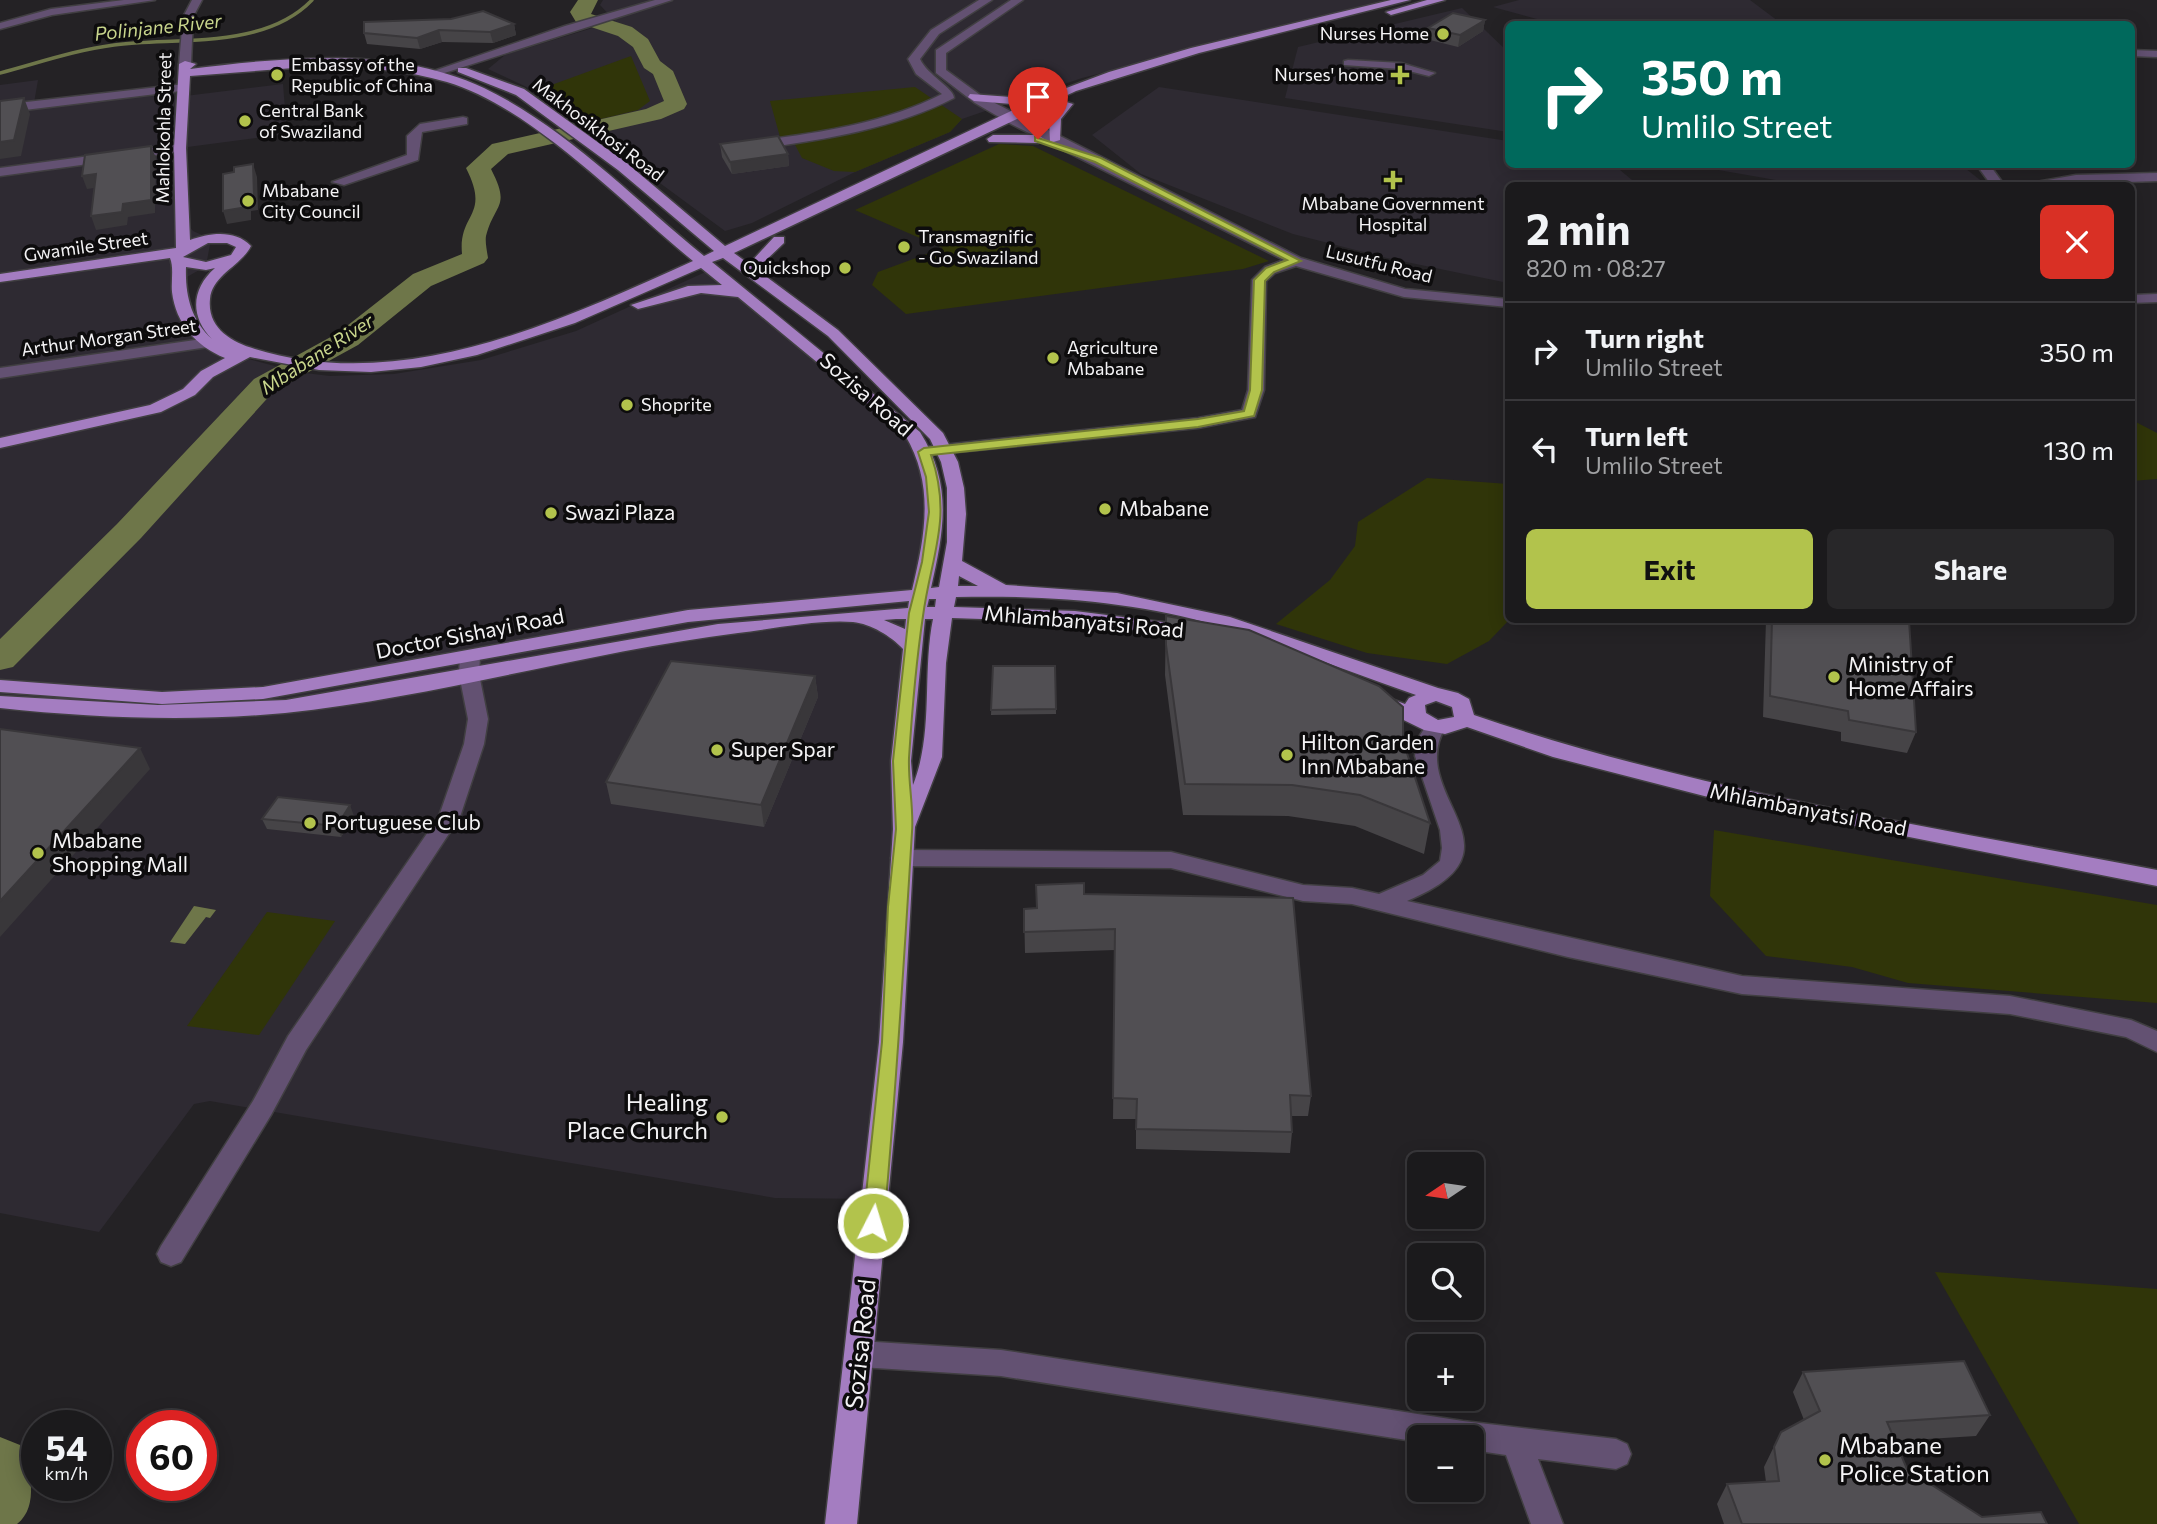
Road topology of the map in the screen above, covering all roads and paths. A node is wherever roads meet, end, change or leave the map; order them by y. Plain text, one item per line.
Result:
1 (150, 0) edge
2 (197, 0) edge
3 (667, 0) edge
4 (987, 0) edge
5 (1018, 0) edge
6 (1405, 0) edge
7 (1440, 0) edge
8 (0, 26) edge
9 (516, 46) junction
10 (2135, 53) edge
11 (2157, 54) edge
12 (1348, 63) dead end
13 (185, 69) junction
14 (461, 70) junction
15 (446, 72) junction
16 (1429, 74) dead end
17 (185, 88) junction
18 (950, 95) junction
19 (974, 97) junction
20 (1042, 103) junction
21 (1067, 104) junction
22 (0, 109) edge
23 (978, 111) junction
24 (463, 121) dead end
25 (1011, 123) junction
26 (979, 131) junction
27 (993, 138) junction
28 (1038, 139) junction
29 (1055, 139) junction
30 (756, 145) edge
31 (180, 148) junction
32 (1098, 160) junction
33 (0, 172) edge
34 (2157, 177) edge
35 (339, 182) dead end
36 (2052, 182) edge
37 (182, 217) junction
38 (694, 228) junction
39 (777, 233) junction
40 (224, 239) junction
41 (179, 256) junction
42 (729, 257) junction
43 (232, 259) junction
44 (1296, 261) junction
45 (708, 266) junction
46 (757, 277) junction
47 (0, 278) edge
48 (0, 287) edge
49 (747, 297) junction
50 (2157, 298) edge
51 (2135, 299) edge
52 (1505, 303) edge
53 (638, 305) junction
54 (204, 344) junction
55 (234, 350) junction
56 (317, 371) junction
57 (0, 373) edge
58 (0, 429) edge
59 (0, 443) edge
60 (946, 450) junction
61 (924, 452) junction
62 (952, 562) junction
63 (925, 574) junction
64 (1004, 590) junction
65 (879, 597) junction
66 (946, 602) junction
67 (918, 604) junction
68 (975, 612) junction
69 (688, 616) junction
70 (857, 617) junction
71 (715, 631) junction
72 (939, 639) junction
73 (912, 648) junction
74 (470, 666) junction
75 (1319, 675) edge
76 (0, 686) edge
77 (1356, 691) edge
78 (1434, 694) junction
79 (0, 702) edge
80 (1464, 719) junction
81 (1427, 722) junction
82 (904, 829) junction
83 (902, 858) junction
84 (2157, 878) edge
85 (1379, 904) junction
86 (2157, 1042) edge
87 (171, 1254) dead end
88 (860, 1354) junction
89 (1516, 1442) junction
90 (1616, 1454) dead end
91 (841, 1524) edge
92 (1547, 1524) edge

1 - 8 street
2 - 13 street, Mahlokohla Street
3 - 9 street
4 - 18 street
5 - 19 street
6 - 20 main road
7 - 21 main road
9 - 14 street
9 - 15 street
10 - 11 street
12 - 16 street
13 - 15 main road, Makhosikhosi Road
13 - 15 main road, Makhosikhosi Road
13 - 17 main road, Mahlokohla Street
14 - 15 main road, Makhosikhosi Road
14 - 38 main road, Makhosikhosi Road
15 - 45 main road, Makhosikhosi Road
17 - 22 street
17 - 31 main road, Mahlokohla Street
18 - 23 street
18 - 30 street
19 - 20 main road
19 - 25 street
20 - 25 main road
21 - 25 main road
21 - 29 main road
23 - 25 street
23 - 26 main road
24 - 35 street
25 - 26 main road
25 - 27 main road
25 - 28 street, Lusutfu Road
25 - 29 street, Lusutfu Road
26 - 39 main road
27 - 28 main road
27 - 39 main road
28 - 32 street, Lusutfu Road
29 - 32 street, Lusutfu Road
31 - 33 street
31 - 37 main road, Mahlokohla Street
32 - 44 street, Lusutfu Road
34 - 36 street
37 - 40 main road, Mahlokohla Street
37 - 41 main road, Mahlokohla Street
38 - 39 main road
38 - 42 main road, Makhosikhosi Road
39 - 42 main road
39 - 46 main road
40 - 41 main road
40 - 43 main road
41 - 43 main road
41 - 47 main road, Gwamile Street
41 - 48 main road, Gwamile Street
41 - 54 main road, Mahlokohla Street
42 - 45 main road
42 - 46 main road, Sozisa Road
43 - 55 main road
44 - 52 street, Lusutfu Road
44 - 60 street
45 - 49 main road, Sozisa Road
45 - 53 main road
45 - 56 main road
46 - 60 main road, Sozisa Road
49 - 53 main road
49 - 61 main road, Sozisa Road
50 - 51 street
53 - 56 main road
54 - 55 street, Arthur Morgan Street
54 - 57 street, Arthur Morgan Street
55 - 56 main road
55 - 56 main road
55 - 58 main road
55 - 59 main road
60 - 61 street
60 - 62 main road, Sozisa Road
61 - 63 main road, Sozisa Road
62 - 64 main road
62 - 66 main road, Sozisa Road
63 - 65 main road
63 - 67 main road, Sozisa Road
64 - 66 main road, Mhlambanyatsi Road
64 - 78 main road, Mhlambanyatsi Road
65 - 67 main road, Doctor Sishayi Road
65 - 69 main road, Doctor Sishayi Road
66 - 67 main road, Doctor Sishayi Road
66 - 68 main road, Mhlambanyatsi Road
66 - 72 main road, Sozisa Road
67 - 70 main road, Doctor Sishayi Road
67 - 73 main road, Sozisa Road
68 - 72 main road
68 - 75 main road, Mhlambanyatsi Road
69 - 71 main road
69 - 74 main road, Doctor Sishayi Road
70 - 71 main road, Doctor Sishayi Road
70 - 73 main road
71 - 74 main road, Doctor Sishayi Road
72 - 82 main road, Sozisa Road
73 - 82 main road, Sozisa Road
74 - 76 main road, Doctor Sishayi Road
74 - 79 main road, Doctor Sishayi Road
74 - 87 street
77 - 81 main road
78 - 80 main road, Mhlambanyatsi Road
78 - 81 main road
80 - 81 main road
80 - 84 main road, Mhlambanyatsi Road
81 - 85 street
82 - 83 main road, Sozisa Road
83 - 85 street
83 - 88 main road, Sozisa Road
85 - 86 street
88 - 89 street
88 - 91 main road, Sozisa Road
89 - 90 street
89 - 92 street

